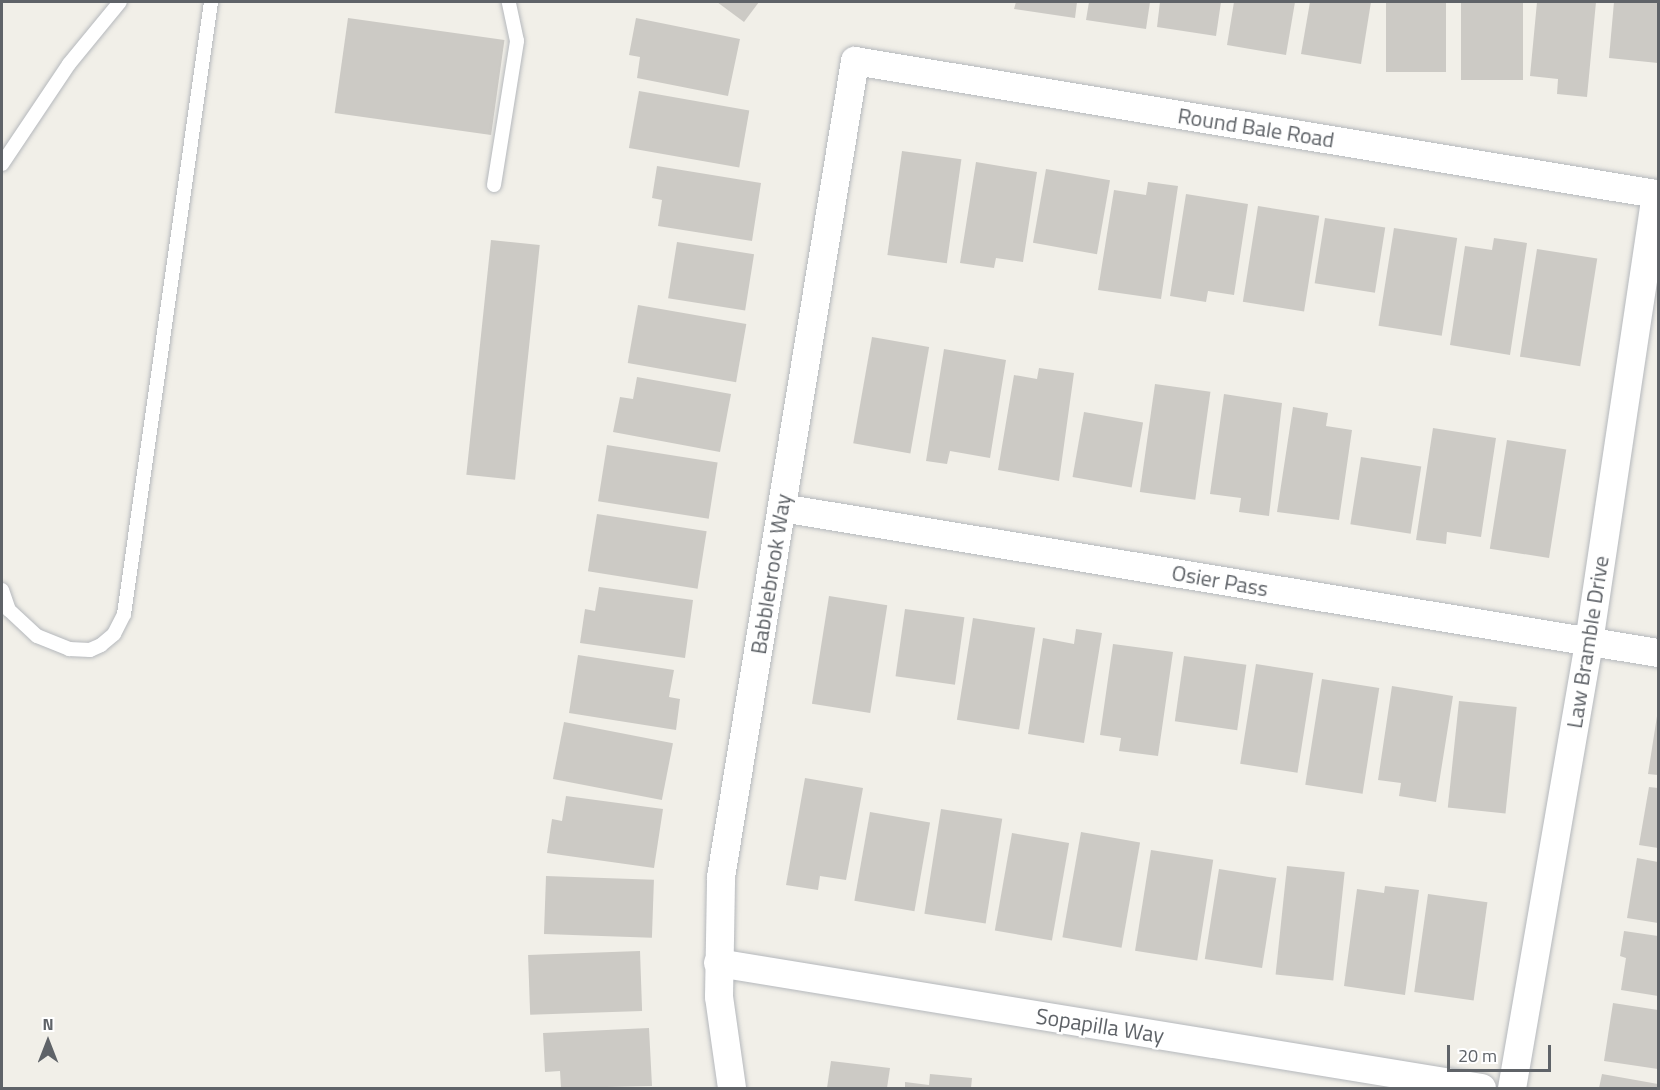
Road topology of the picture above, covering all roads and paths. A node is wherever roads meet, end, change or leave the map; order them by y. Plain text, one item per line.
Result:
1 (120, 2) edge
2 (211, 2) edge
3 (509, 2) edge
4 (855, 61) joint
5 (2, 164) edge
6 (494, 185) dead end
7 (1656, 194) joint
8 (782, 508) junction
9 (2, 590) edge
10 (1589, 643) junction
11 (1659, 653) edge
12 (718, 963) junction
13 (732, 1089) edge
14 (1482, 1089) edge
15 (1512, 1089) edge

1 - 5 lane
2 - 9 lane
3 - 6 lane
4 - 7 street, Round Bale Road
4 - 8 street, Babblebrook Way
7 - 10 street, Law Bramble Drive
8 - 10 street, Osier Pass
8 - 12 street, Babblebrook Way
10 - 11 street, Osier Pass
10 - 15 street, Law Bramble Drive
12 - 13 street, Babblebrook Way
12 - 14 street, Sopapilla Way

